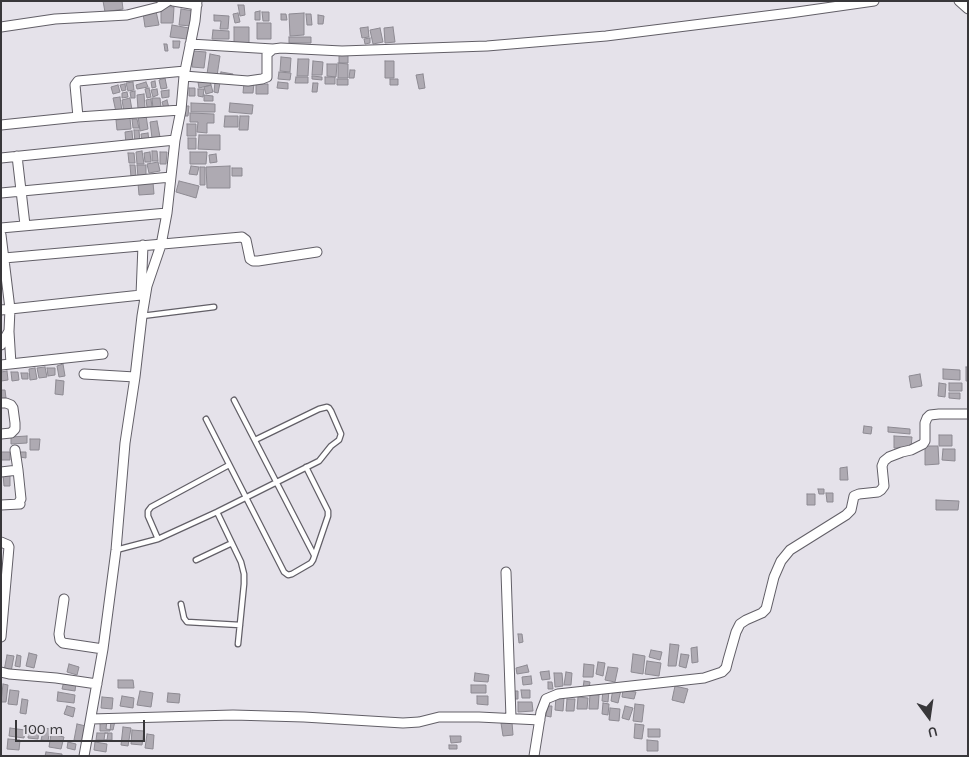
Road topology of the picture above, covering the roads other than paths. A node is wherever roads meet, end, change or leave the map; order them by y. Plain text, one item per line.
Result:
1 (168, 1) edge
2 (174, 1) edge
3 (874, 1) edge
4 (959, 1) edge
5 (197, 3) edge
6 (968, 9) edge
7 (1, 27) edge
8 (190, 44) junction
9 (273, 49) junction
10 (184, 74) junction
11 (181, 110) junction
12 (78, 117) junction
13 (1, 125) edge
14 (176, 140) junction
15 (18, 156) junction
16 (1, 158) edge
17 (171, 177) junction
18 (21, 190) junction
19 (1, 192) edge
20 (166, 212) junction
21 (25, 225) junction
22 (1, 228) edge
23 (1, 236) edge
24 (161, 245) junction
25 (143, 246) junction
26 (317, 252) dead end
27 (4, 258) junction
28 (143, 296) junction
29 (214, 307) dead end
30 (6, 309) edge
31 (142, 316) junction
32 (9, 331) junction
33 (1, 345) edge
34 (103, 354) dead end
35 (6, 364) edge
36 (84, 374) dead end
37 (135, 376) junction
38 (234, 400) dead end
39 (1, 403) edge
40 (968, 414) edge
41 (206, 419) dead end
42 (1, 434) edge
43 (255, 440) junction
44 (15, 450) dead end
45 (229, 465) junction
46 (306, 467) junction
47 (18, 470) junction
48 (1, 472) edge
49 (277, 482) junction
50 (246, 498) junction
51 (1, 505) edge
52 (217, 512) junction
53 (158, 539) junction
54 (1, 542) edge
55 (232, 543) junction
56 (116, 550) junction
57 (314, 556) junction
58 (196, 560) dead end
59 (506, 572) dead end
60 (64, 599) dead end
61 (181, 604) dead end
62 (240, 625) junction
63 (1, 637) edge
64 (238, 644) dead end
65 (103, 649) junction
66 (1, 672) edge
67 (97, 684) junction
68 (511, 718) junction
69 (91, 719) junction
70 (540, 720) junction
71 (84, 756) edge
72 (534, 756) edge

1 - 7 street
2 - 5 street
3 - 9 street
4 - 6 street
5 - 8 street
8 - 9 street
8 - 10 street
9 - 10 street
10 - 11 street
10 - 12 street
11 - 12 street
11 - 14 street
12 - 13 street
14 - 15 street
14 - 17 street
15 - 16 street
15 - 18 street
17 - 18 street
17 - 20 street
18 - 19 street
18 - 21 street
20 - 21 street
20 - 24 street
21 - 22 street
23 - 27 street
24 - 25 street
24 - 26 street
24 - 28 street
25 - 27 street
25 - 28 street
27 - 30 street
28 - 30 street
28 - 31 street
29 - 31 lane
30 - 32 street
31 - 37 street
32 - 33 street
32 - 35 street
34 - 35 street
36 - 37 street
37 - 56 street
38 - 43 lane
39 - 42 street
40 - 70 street
41 - 45 lane
43 - 46 lane
43 - 49 lane
44 - 47 street
45 - 50 lane
45 - 53 lane
46 - 49 lane
46 - 57 lane
47 - 48 street
47 - 51 street
49 - 50 lane
49 - 57 lane
50 - 52 lane
50 - 57 lane
52 - 53 lane
52 - 55 lane
53 - 56 lane
54 - 63 street
55 - 58 lane
55 - 62 lane
56 - 65 street
59 - 68 street
60 - 65 street
61 - 62 lane
62 - 64 lane
65 - 67 street
66 - 67 street
67 - 69 street
68 - 69 street
68 - 70 street
69 - 71 street
70 - 72 street

